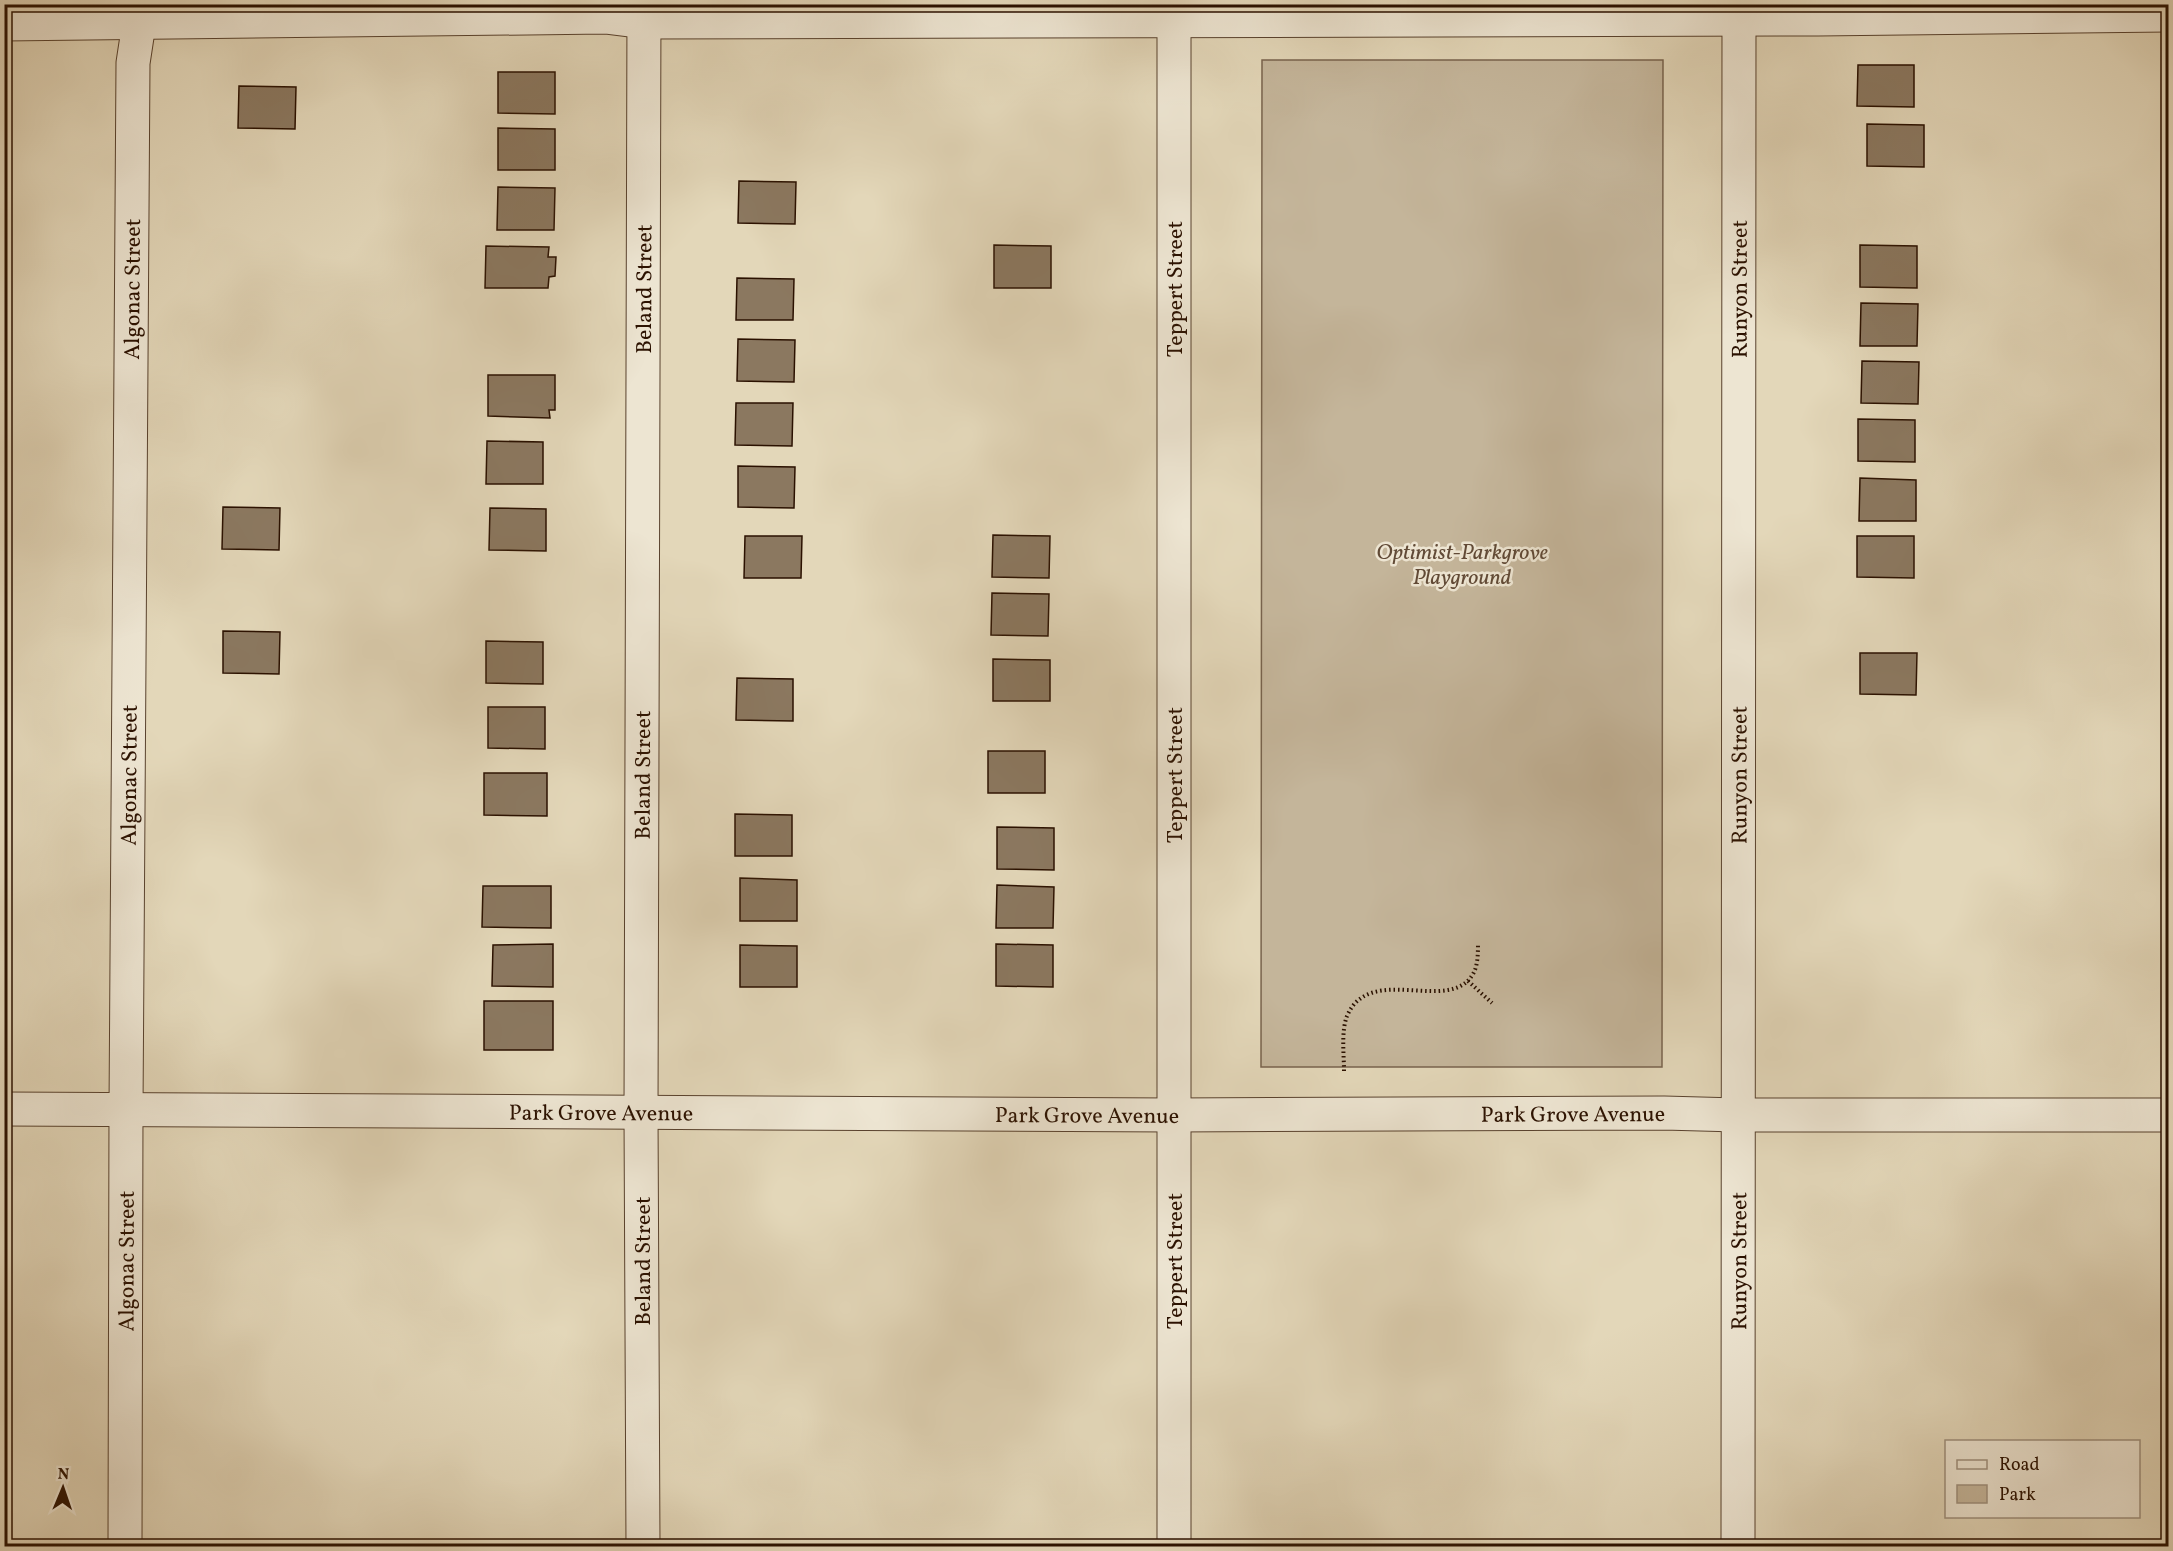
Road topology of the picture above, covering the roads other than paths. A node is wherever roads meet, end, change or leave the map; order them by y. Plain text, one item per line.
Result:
1 (1739, 12) edge
2 (644, 13) edge
3 (1174, 13) edge
4 (141, 14) edge
5 (2169, 15) edge
6 (4, 24) edge
7 (4, 1109) edge
8 (126, 1109) junction
9 (641, 1113) junction
10 (1173, 1115) junction
11 (1737, 1115) junction
12 (2169, 1115) edge
13 (125, 1546) edge
14 (643, 1546) edge
15 (1174, 1546) edge
16 (1738, 1546) edge

1 - 3 street
1 - 5 street
1 - 11 street, Runyon Street
2 - 3 street
2 - 4 street
2 - 9 street, Beland Street
3 - 10 street, Teppert Street
4 - 6 street
4 - 8 street, Algonac Street
7 - 8 street, Park Grove Avenue
8 - 9 street, Park Grove Avenue
8 - 13 street, Algonac Street
9 - 10 street, Park Grove Avenue
9 - 14 street, Beland Street
10 - 11 street, Park Grove Avenue
10 - 15 street, Teppert Street
11 - 12 street, Park Grove Avenue
11 - 16 street, Runyon Street

